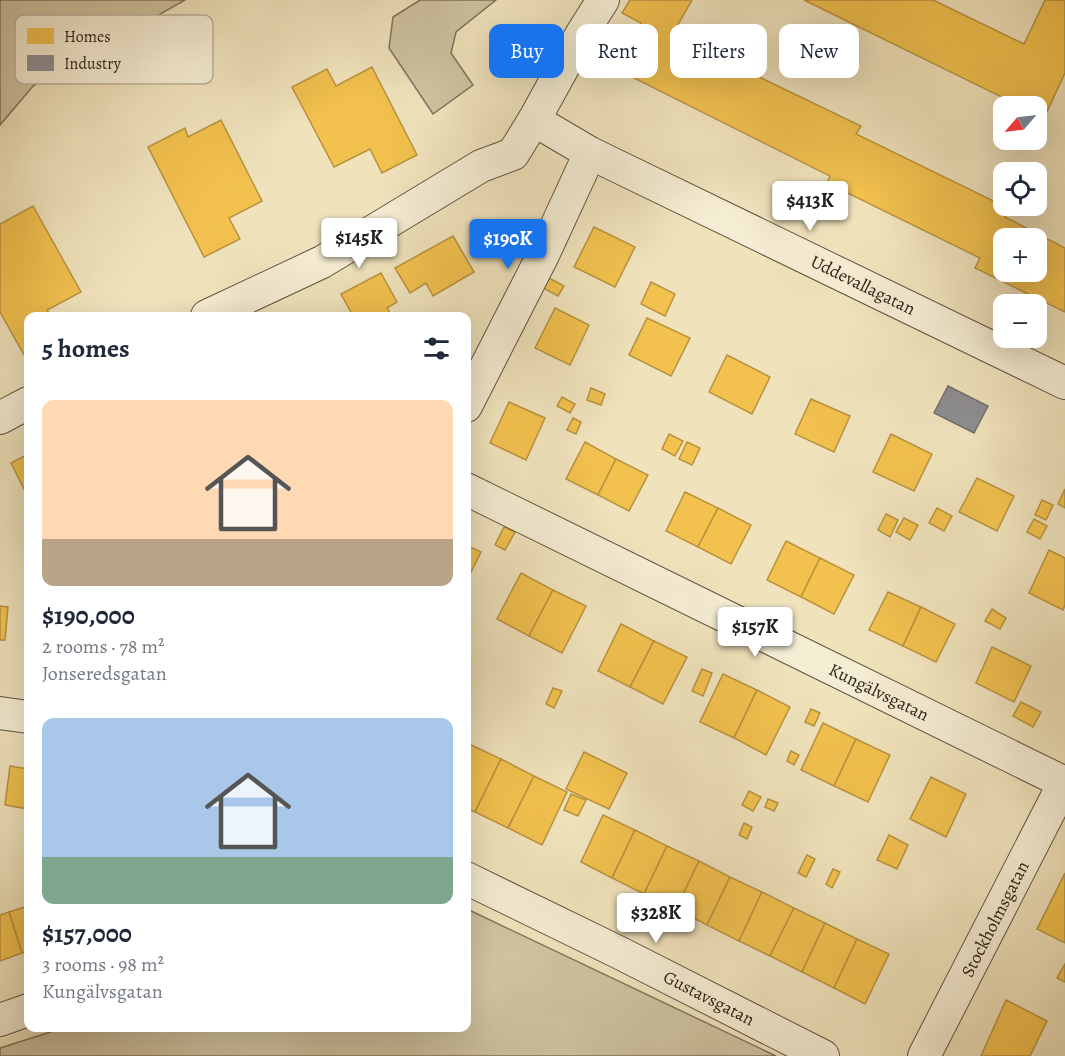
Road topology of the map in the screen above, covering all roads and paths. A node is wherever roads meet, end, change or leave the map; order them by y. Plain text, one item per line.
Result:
1 (603, 0) edge
2 (534, 120) junction
3 (590, 153) junction
4 (216, 312) edge
5 (1065, 382) edge
6 (471, 396) edge
7 (24, 406) edge
8 (0, 418) edge
9 (471, 491) edge
10 (0, 712) edge
11 (24, 716) edge
12 (1065, 782) edge
13 (471, 880) edge
14 (24, 1012) edge
15 (0, 1020) edge
16 (823, 1056) edge
17 (924, 1056) edge

1 - 2 street
2 - 3 street, Uddevallagatan
2 - 4 street
3 - 5 street, Uddevallagatan
3 - 6 street
7 - 8 street
9 - 12 street, Kungälvsgatan
10 - 11 street
12 - 17 street, Stockholmsgatan
13 - 16 street, Gustavsgatan
14 - 15 street

